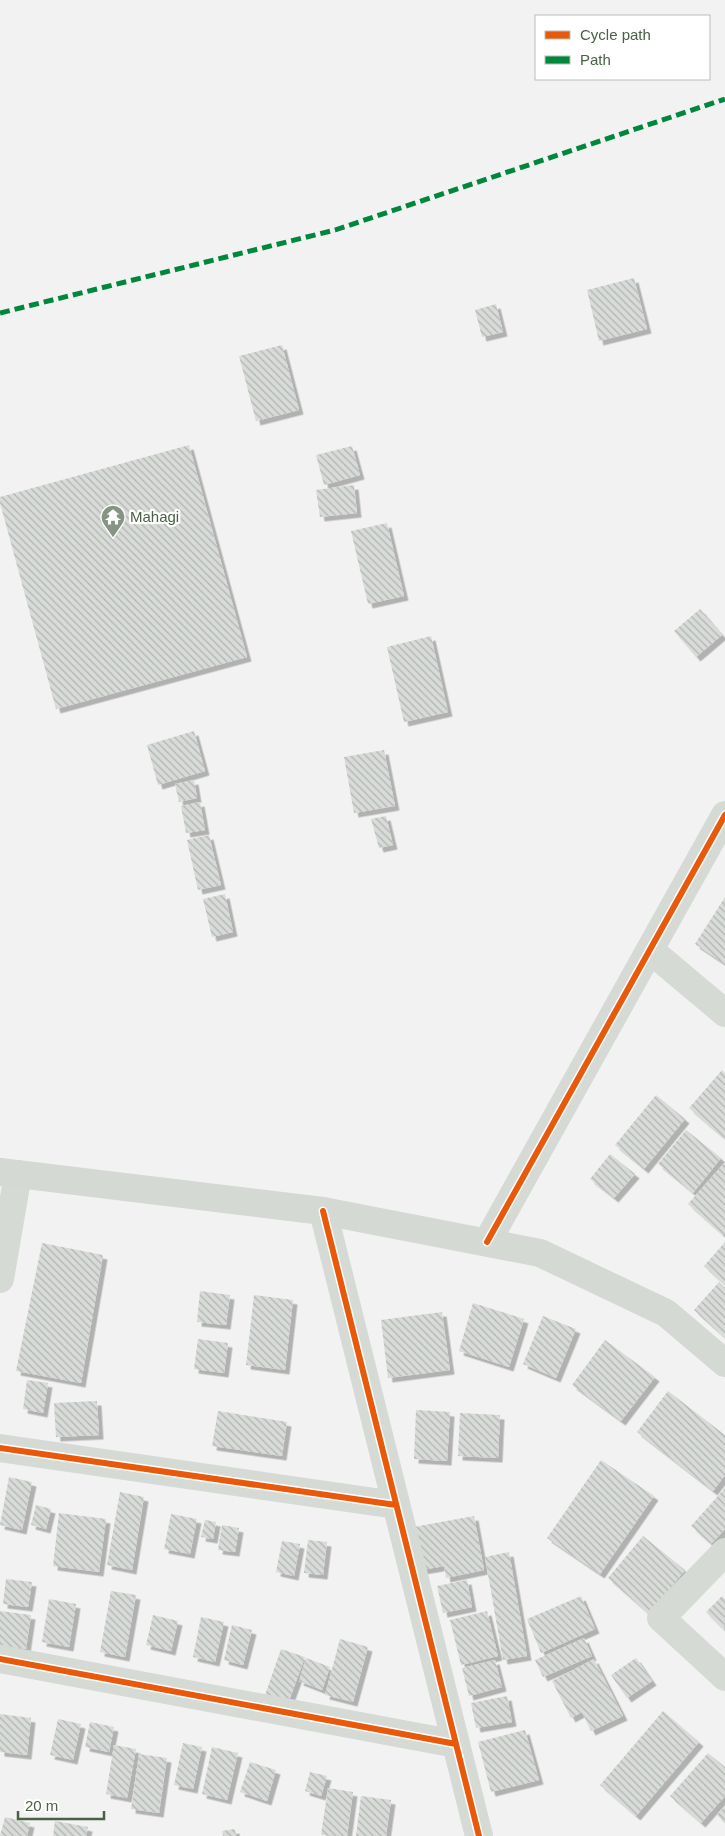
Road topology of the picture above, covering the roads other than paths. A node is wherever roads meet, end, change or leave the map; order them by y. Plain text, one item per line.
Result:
1 (725, 815) edge
2 (650, 950) junction
3 (725, 1013) edge
4 (9, 1173) edge
5 (323, 1211) junction
6 (487, 1242) junction
7 (0, 1279) edge
8 (725, 1363) edge
9 (0, 1448) edge
10 (396, 1506) junction
11 (725, 1552) edge
12 (0, 1659) edge
13 (725, 1677) edge
14 (456, 1744) junction
15 (479, 1836) edge

1 - 2 street
2 - 3 street
2 - 6 street
4 - 5 main road
4 - 7 street
5 - 6 main road
5 - 10 street
6 - 8 main road
9 - 10 street
10 - 14 street
11 - 13 street
12 - 14 street
14 - 15 street

